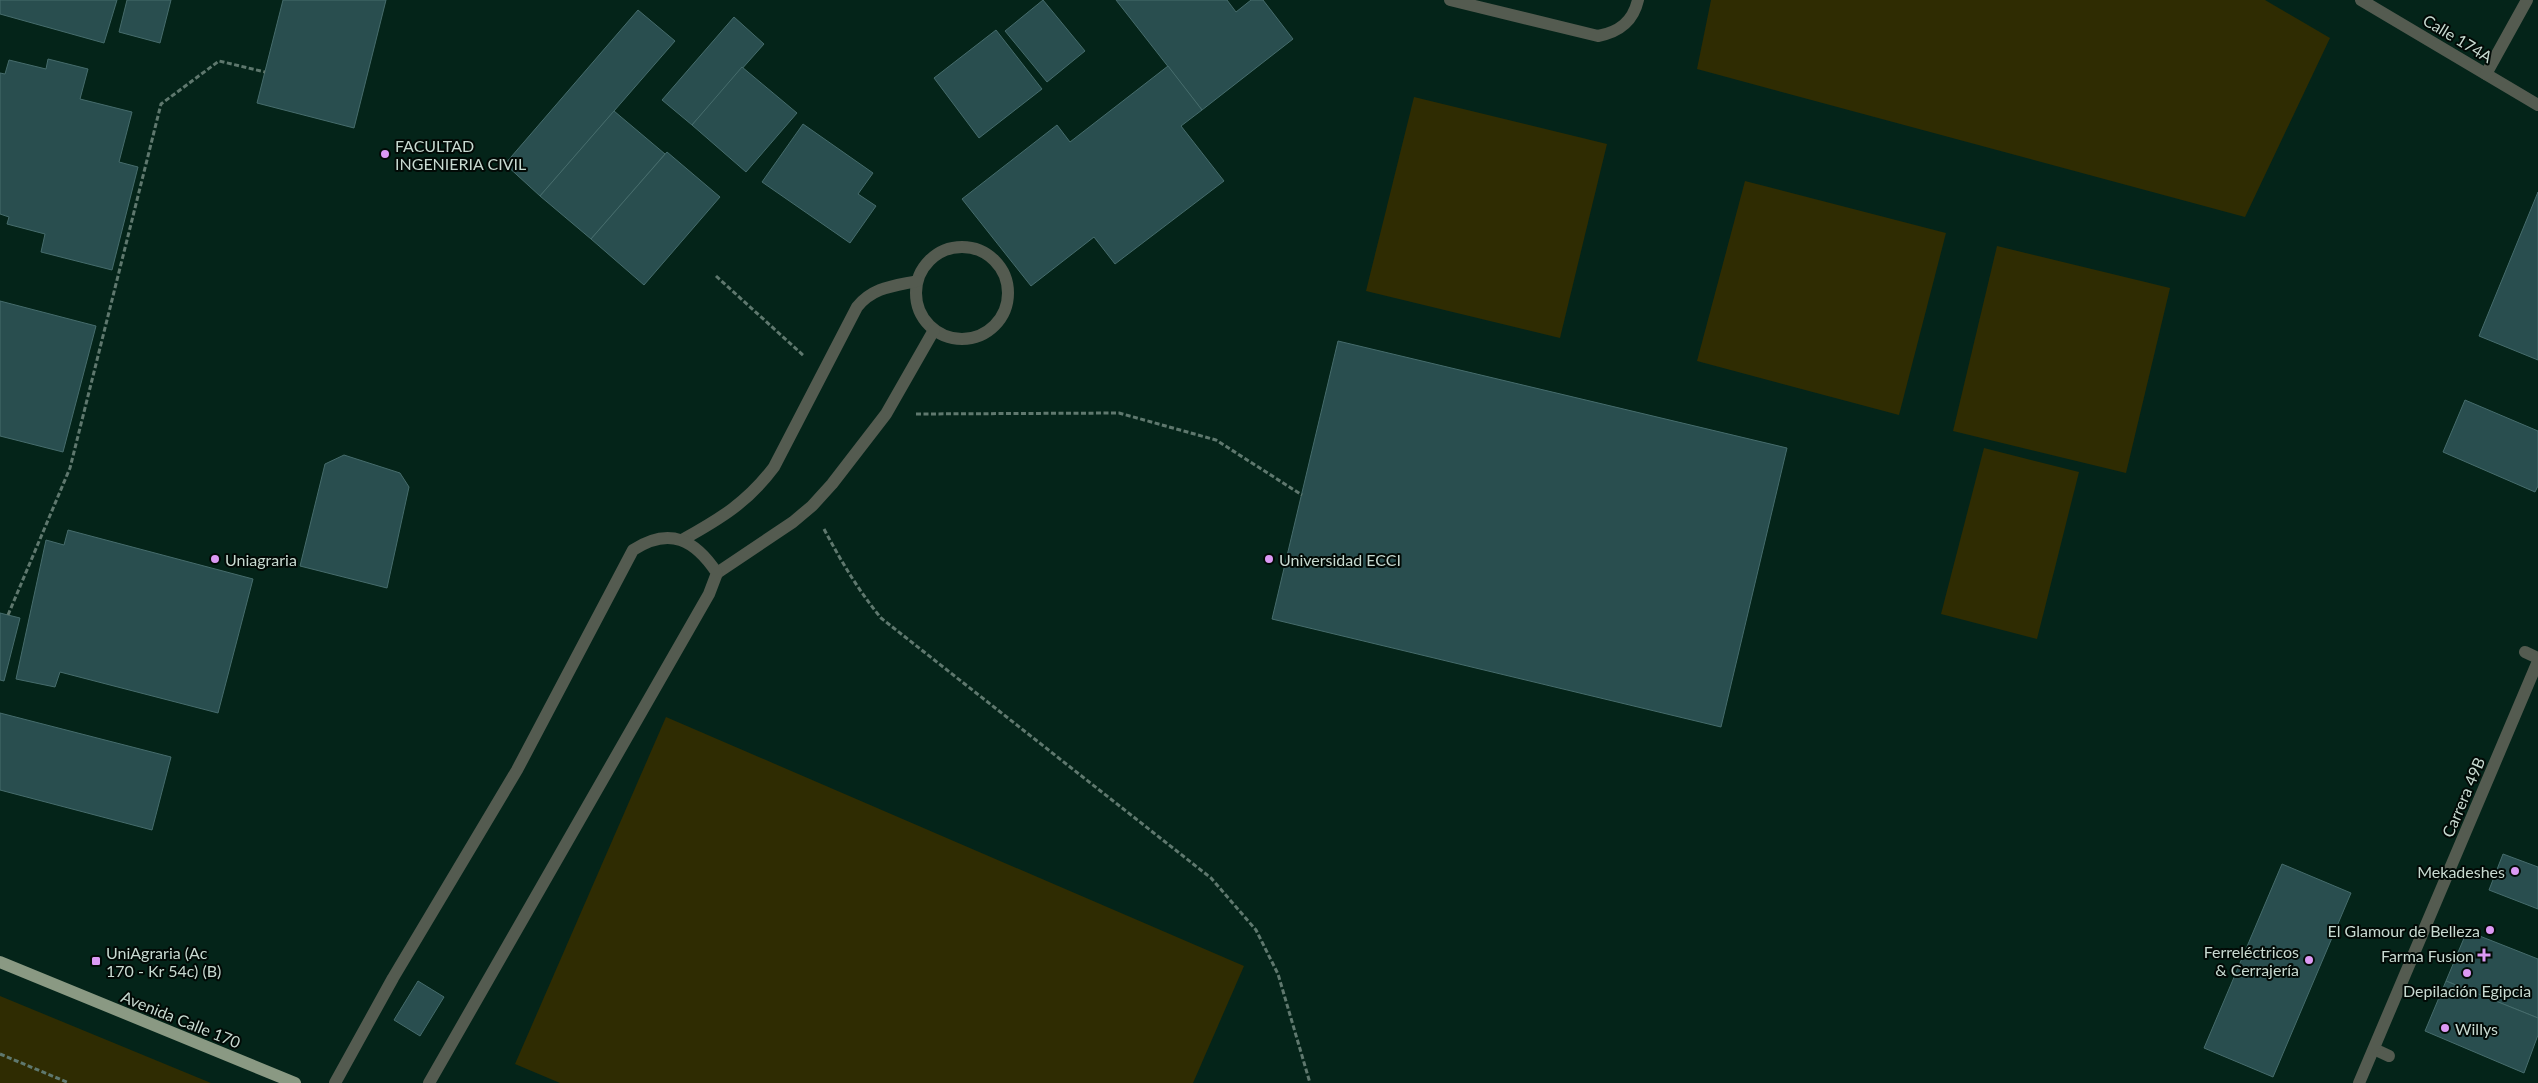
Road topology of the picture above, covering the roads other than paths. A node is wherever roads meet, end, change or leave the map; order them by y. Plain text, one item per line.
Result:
1 (1450, 0) edge
2 (1638, 0) edge
3 (2361, 0) edge
4 (2527, 0) edge
5 (2486, 74) junction
6 (2538, 104) edge
7 (917, 282) junction
8 (934, 330) junction
9 (682, 540) junction
10 (717, 573) junction
11 (2525, 652) dead end
12 (2538, 660) edge
13 (0, 962) edge
14 (2374, 1049) junction
15 (2389, 1056) dead end
16 (295, 1083) edge
17 (335, 1083) edge
18 (429, 1083) edge
19 (2359, 1083) edge

1 - 2 street
3 - 5 street, Calle 174A
4 - 5 street
5 - 6 street, Calle 174A
7 - 8 street
7 - 8 street
7 - 9 street
8 - 10 street
9 - 10 street
9 - 17 street
10 - 18 street
11 - 12 street
12 - 14 street, Carrera 49B
13 - 16 main road, Avenida Calle 170
14 - 15 street
14 - 19 street, Carrera 49B

